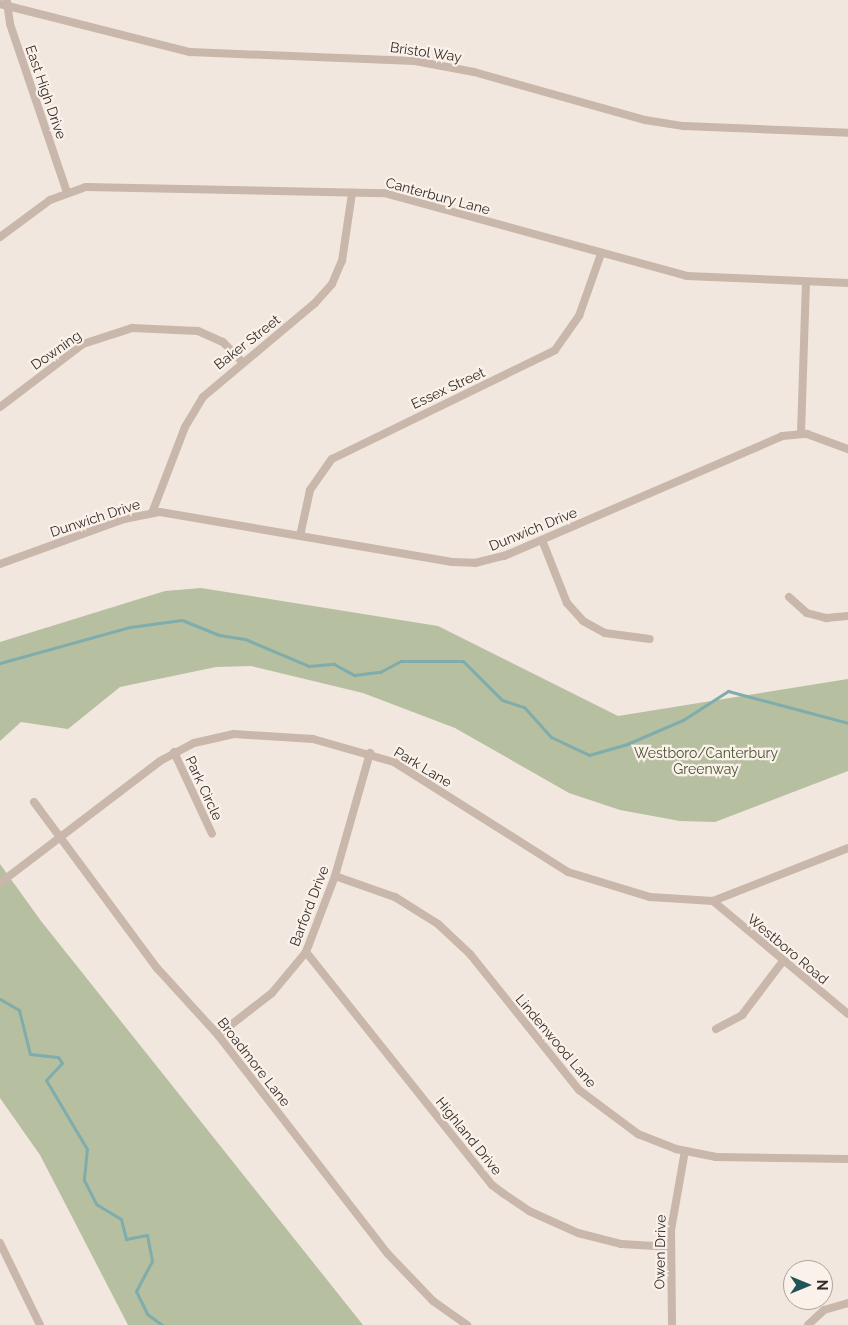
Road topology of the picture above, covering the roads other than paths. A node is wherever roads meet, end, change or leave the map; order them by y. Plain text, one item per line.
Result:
1 (5, 3) edge
2 (848, 133) edge
3 (68, 192) junction
4 (352, 193) junction
5 (0, 237) edge
6 (601, 254) junction
7 (806, 282) junction
8 (848, 283) edge
9 (242, 362) junction
10 (0, 407) edge
11 (801, 433) junction
12 (848, 449) edge
13 (152, 513) junction
14 (300, 536) junction
15 (542, 540) junction
16 (0, 564) edge
17 (788, 597) dead end
18 (848, 616) edge
19 (650, 639) dead end
20 (174, 752) junction
21 (370, 753) junction
22 (34, 802) dead end
23 (212, 834) dead end
24 (58, 839) junction
25 (848, 848) edge
26 (335, 876) junction
27 (0, 883) edge
28 (713, 901) junction
29 (306, 952) junction
30 (783, 962) junction
31 (848, 1014) edge
32 (716, 1029) dead end
33 (218, 1035) junction
34 (685, 1151) junction
35 (848, 1159) edge
36 (0, 1243) edge
37 (671, 1247) junction
38 (848, 1303) edge
39 (40, 1325) edge
40 (467, 1325) edge
41 (672, 1325) edge
42 (808, 1325) edge

1 - 2 street, Bristol Way
1 - 3 street, East High Drive
3 - 4 street, Canterbury Lane
3 - 5 street, Canterbury Lane
4 - 6 street, Canterbury Lane
4 - 9 street, Baker Street
6 - 7 street, Canterbury Lane
6 - 14 street, Essex Street
7 - 8 street, Canterbury Lane
7 - 11 street
9 - 10 street, Downing
9 - 13 street, Baker Street
11 - 12 street
11 - 15 street, Dunwich Drive
13 - 14 street, Dunwich Drive
13 - 16 street, Dunwich Drive
14 - 15 street, Dunwich Drive
15 - 19 street
17 - 18 street
20 - 21 street, Park Lane
20 - 23 street, Park Circle
20 - 24 street, Park Lane
21 - 26 street, Barford Drive
21 - 28 street, Park Lane
22 - 24 street, Broadmore Lane
24 - 27 street, Park Lane
24 - 33 street, Broadmore Lane
25 - 28 street, Park Lane
26 - 29 street, Barford Drive
26 - 34 street, Lindenwood Lane
28 - 30 street, Westboro Road
29 - 33 street, Barford Drive
29 - 37 street, Highland Drive
30 - 31 street, Westboro Road
30 - 32 street
33 - 40 street, Broadmore Lane
34 - 35 street, Lindenwood Lane
34 - 37 street, Owen Drive
36 - 39 street
37 - 41 street, Owen Drive
38 - 42 street

